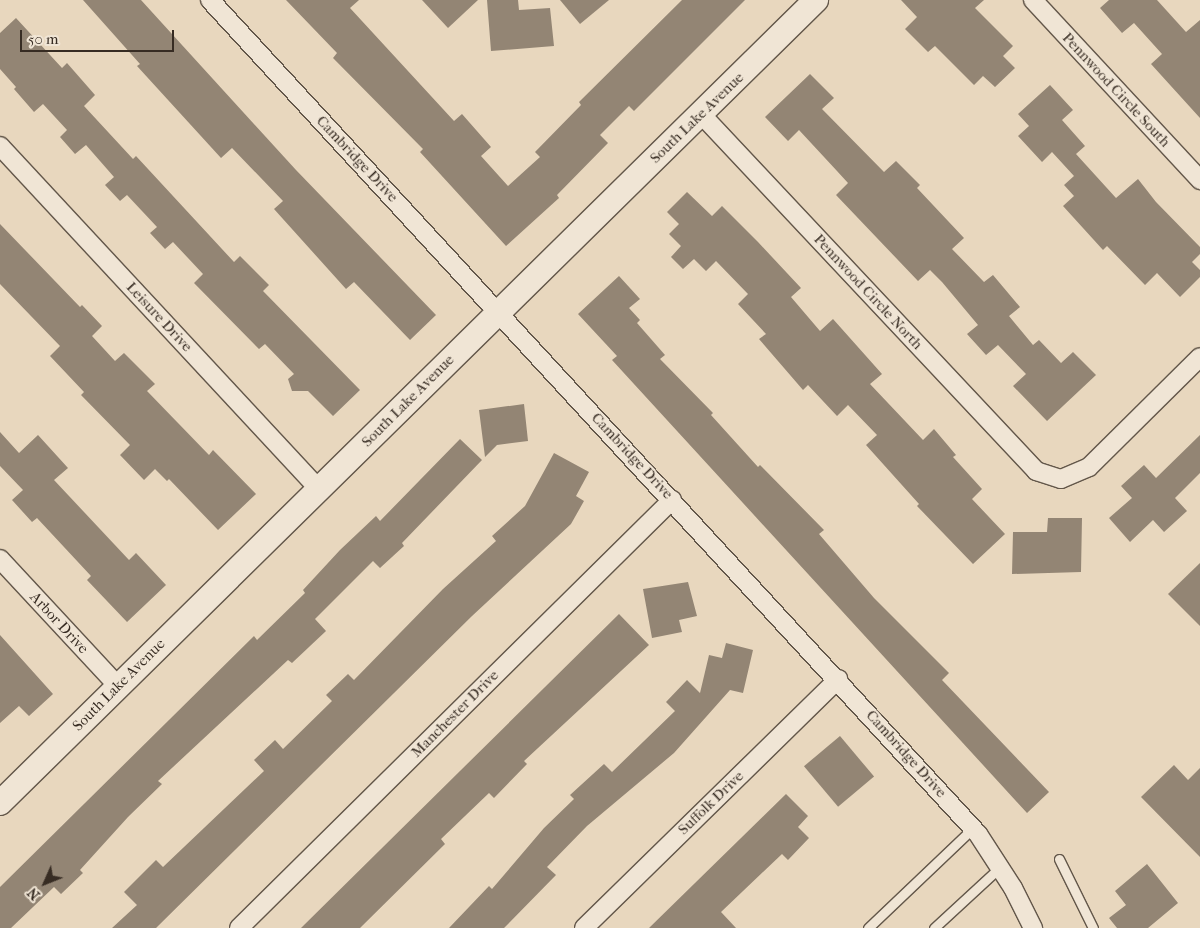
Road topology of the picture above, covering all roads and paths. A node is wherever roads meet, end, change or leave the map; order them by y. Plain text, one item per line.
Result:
1 (210, 0) edge
2 (816, 0) edge
3 (1033, 0) edge
4 (700, 114) junction
5 (0, 146) edge
6 (1200, 180) edge
7 (498, 312) junction
8 (1200, 357) edge
9 (319, 489) junction
10 (672, 500) junction
11 (0, 559) edge
12 (838, 679) junction
13 (118, 686) junction
14 (0, 804) edge
15 (972, 828) junction
16 (1060, 859) dead end
17 (1000, 867) junction
18 (239, 928) edge
19 (584, 928) edge
20 (868, 928) edge
21 (934, 928) edge
22 (1033, 928) edge
23 (1093, 928) edge

1 - 7 street, Cambridge Drive
2 - 4 street, South Lake Avenue
3 - 6 street, Pennwood Circle South
4 - 7 street, South Lake Avenue
4 - 8 street, Pennwood Circle North
5 - 9 street, Leisure Drive
7 - 9 street, South Lake Avenue
7 - 10 street, Cambridge Drive
9 - 13 street, South Lake Avenue
10 - 12 street, Cambridge Drive
10 - 18 street, Manchester Drive
11 - 13 street, Arbor Drive
12 - 15 street, Cambridge Drive
12 - 19 street, Suffolk Drive
13 - 14 street, South Lake Avenue
15 - 17 street, Cambridge Drive
15 - 20 lane
16 - 23 lane
17 - 21 lane
17 - 22 street, Cambridge Drive

